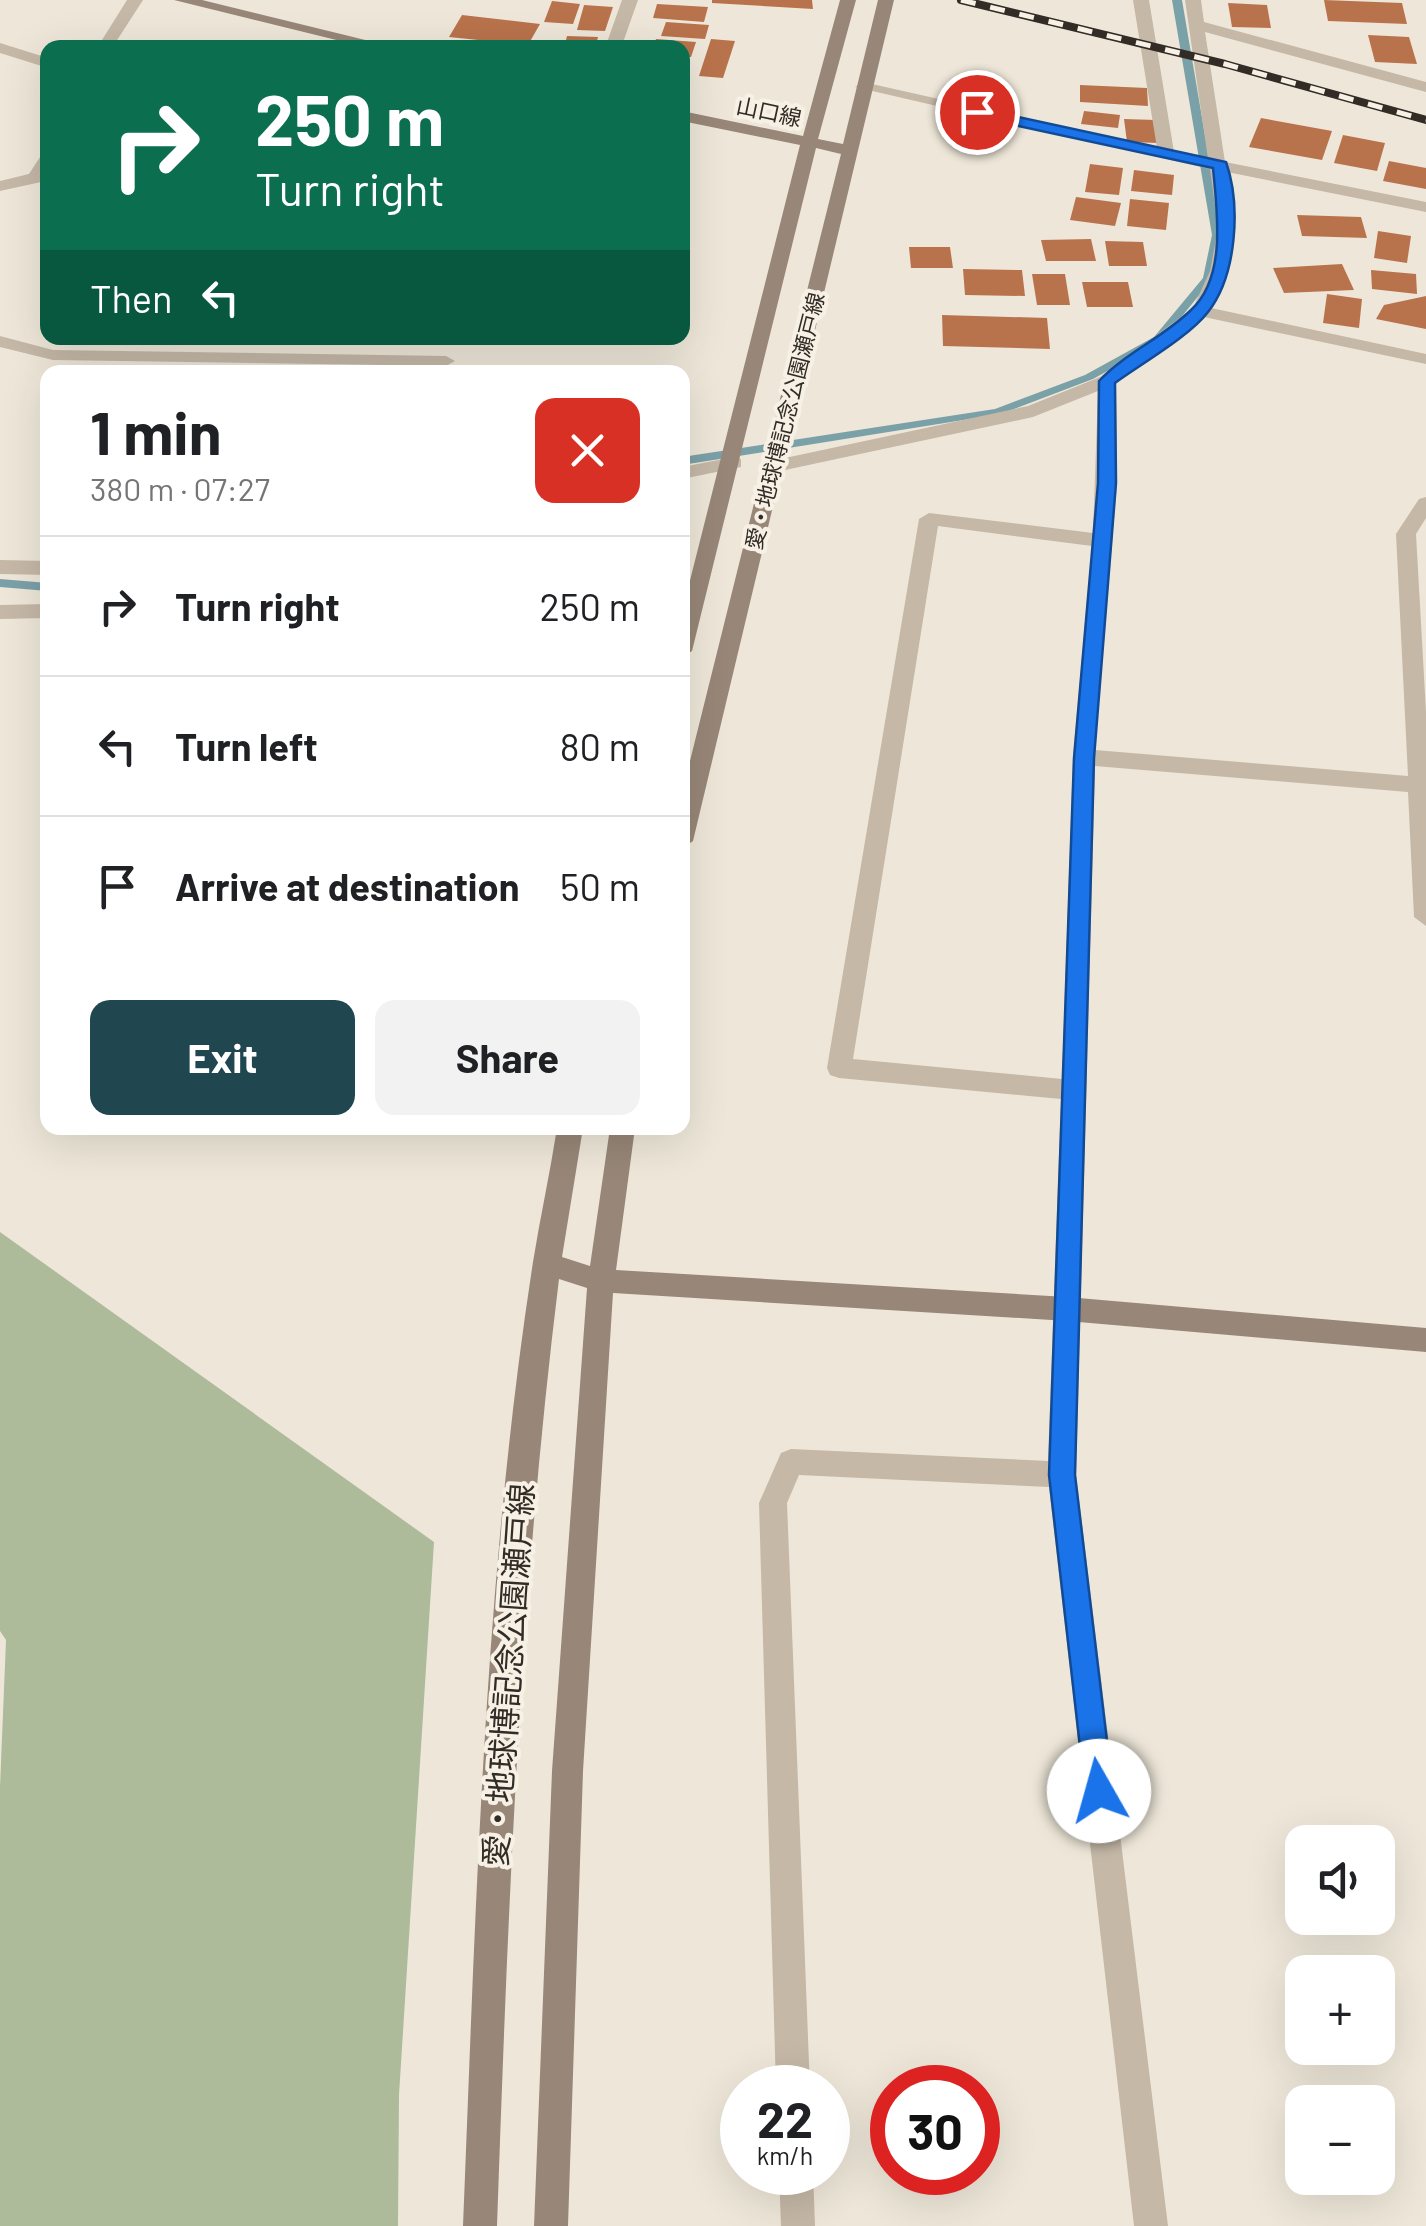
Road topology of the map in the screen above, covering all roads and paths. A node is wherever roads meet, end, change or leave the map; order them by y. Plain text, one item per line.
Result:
1 (135, 0) edge
2 (182, 0) edge
3 (630, 0) edge
4 (848, 0) edge
5 (886, 0) edge
6 (1141, 0) edge
7 (1193, 0) edge
8 (1196, 25) junction
9 (109, 40) edge
10 (356, 40) edge
11 (617, 40) edge
12 (0, 48) edge
13 (40, 60) edge
14 (863, 87) junction
15 (1426, 87) edge
16 (690, 118) edge
17 (806, 143) junction
18 (847, 150) junction
19 (1166, 154) junction
20 (1220, 165) junction
21 (40, 170) edge
22 (3, 189) edge
23 (1426, 208) edge
24 (1202, 310) junction
25 (0, 342) edge
26 (1426, 359) edge
27 (389, 365) edge
28 (1107, 381) junction
29 (734, 464) junction
30 (771, 467) junction
31 (690, 472) edge
32 (1426, 503) edge
33 (1103, 541) junction
34 (0, 567) edge
35 (40, 568) edge
36 (40, 610) edge
37 (0, 612) edge
38 (690, 622) edge
39 (1084, 758) junction
40 (1423, 785) edge
41 (690, 808) edge
42 (1426, 917) edge
43 (1071, 1090) junction
44 (569, 1135) edge
45 (622, 1135) edge
46 (546, 1263) junction
47 (601, 1281) junction
48 (1067, 1309) junction
49 (1426, 1340) edge
50 (1062, 1475) junction
51 (792, 2065) edge
52 (797, 2195) edge
53 (480, 2226) edge
54 (551, 2226) edge
55 (798, 2226) edge
56 (1151, 2226) edge

1 - 9 street
2 - 10 main road
3 - 11 street
4 - 17 main road, 愛・地球博記念公園瀬戸線
5 - 14 main road, 愛・地球博記念公園瀬戸線
6 - 19 street
7 - 8 street
8 - 15 street
8 - 20 street
12 - 13 street
14 - 18 main road, 愛・地球博記念公園瀬戸線
14 - 19 street
16 - 17 main road, 山口線
17 - 18 main road, 山口線
17 - 29 main road, 愛・地球博記念公園瀬戸線
18 - 30 main road, 愛・地球博記念公園瀬戸線
19 - 20 street
20 - 23 street
20 - 24 street
21 - 22 street
24 - 26 street
24 - 28 street
25 - 27 street
28 - 30 street
28 - 33 street
29 - 31 street
29 - 38 main road, 愛・地球博記念公園瀬戸線
30 - 41 main road, 愛・地球博記念公園瀬戸線
32 - 40 street
33 - 39 street
33 - 43 street
34 - 35 street
36 - 37 street
39 - 40 street
39 - 43 street
40 - 42 street
43 - 48 street
44 - 46 main road, 愛・地球博記念公園瀬戸線
45 - 47 main road
46 - 47 main road
46 - 53 main road, 愛・地球博記念公園瀬戸線
47 - 48 main road
47 - 54 main road
48 - 49 main road
48 - 50 street
50 - 51 street
50 - 56 street
52 - 55 street

